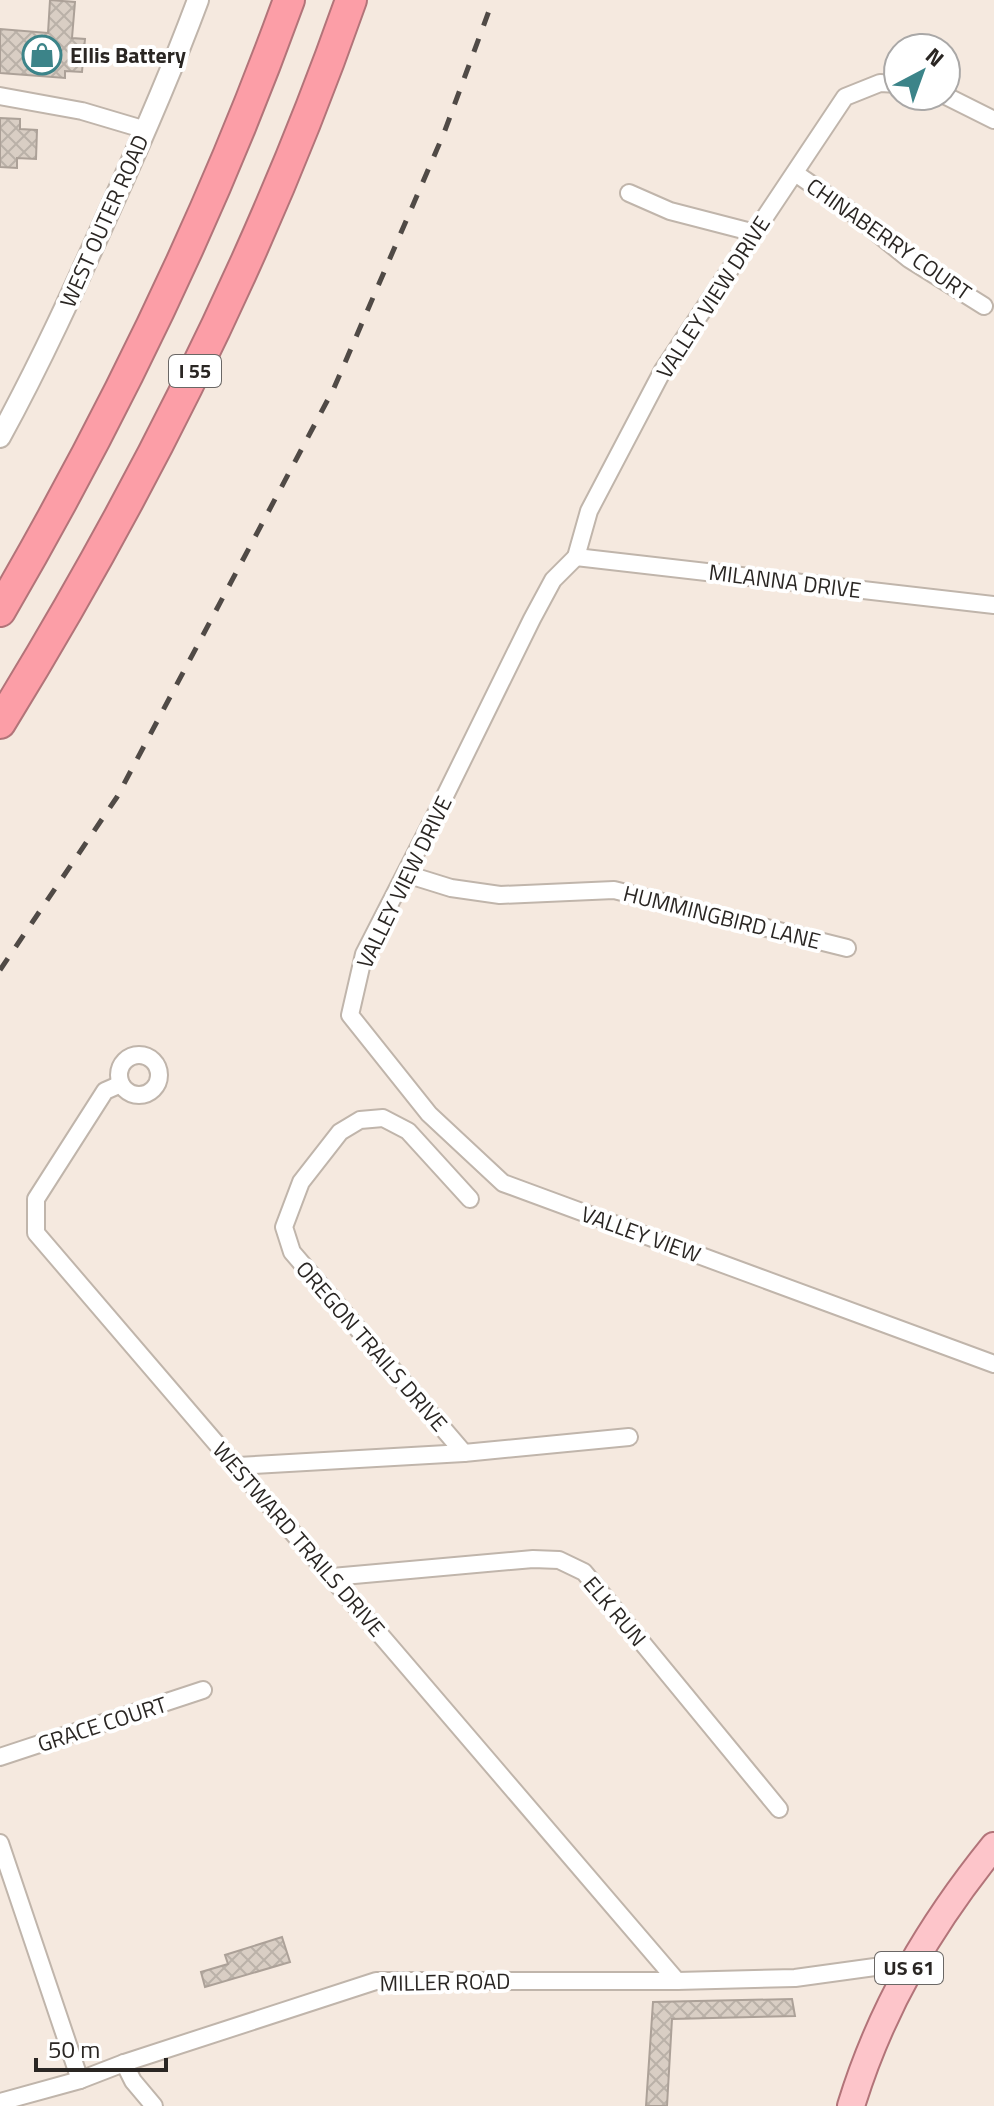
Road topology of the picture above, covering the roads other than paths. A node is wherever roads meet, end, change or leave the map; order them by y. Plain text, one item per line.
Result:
1 (198, 0) edge
2 (289, 0) edge
3 (351, 0) edge
4 (882, 83) edge
5 (0, 96) edge
6 (962, 104) edge
7 (994, 120) edge
8 (146, 130) junction
9 (795, 173) junction
10 (629, 193) dead end
11 (755, 233) junction
12 (984, 306) dead end
13 (0, 437) edge
14 (576, 557) junction
15 (994, 605) edge
16 (0, 611) edge
17 (0, 723) edge
18 (406, 874) junction
19 (847, 948) dead end
20 (350, 1015) joint
21 (121, 1084) dead end
22 (470, 1199) dead end
23 (994, 1364) edge
24 (629, 1437) dead end
25 (464, 1453) junction
26 (238, 1466) junction
27 (332, 1577) junction
28 (203, 1690) dead end
29 (0, 1757) edge
30 (779, 1809) dead end
31 (0, 1843) edge
32 (994, 1846) edge
33 (907, 1972) junction
34 (677, 1981) junction
35 (124, 2063) junction
36 (80, 2080) junction
37 (0, 2102) edge
38 (154, 2106) edge
39 (851, 2106) edge

1 - 8 street, WEST OUTER ROAD
2 - 16 highway, I 55
3 - 17 highway, I 55
4 - 9 street, VALLEY VIEW DRIVE
5 - 8 street
6 - 7 street
8 - 13 street, WEST OUTER ROAD
9 - 11 street, VALLEY VIEW DRIVE
9 - 12 street, CHINABERRY COURT
10 - 11 street
11 - 14 street, VALLEY VIEW DRIVE
14 - 15 street, MILANNA DRIVE
14 - 18 street, VALLEY VIEW DRIVE
18 - 19 street, HUMMINGBIRD LANE
18 - 20 street, VALLEY VIEW DRIVE
20 - 23 street, VALLEY VIEW
21 - 26 street, WESTWARD TRAILS DRIVE
22 - 25 street, OREGON TRAILS DRIVE
24 - 25 street
25 - 26 street
26 - 27 street, WESTWARD TRAILS DRIVE
27 - 30 street, ELK RUN
27 - 34 street, WESTWARD TRAILS DRIVE
28 - 29 street, GRACE COURT
31 - 36 street
32 - 33 main road, US 61
33 - 34 street, MILLER ROAD
33 - 39 main road, US 61
34 - 35 street, MILLER ROAD
35 - 36 street, MILLER ROAD
35 - 38 street
36 - 37 street, MILLER ROAD

